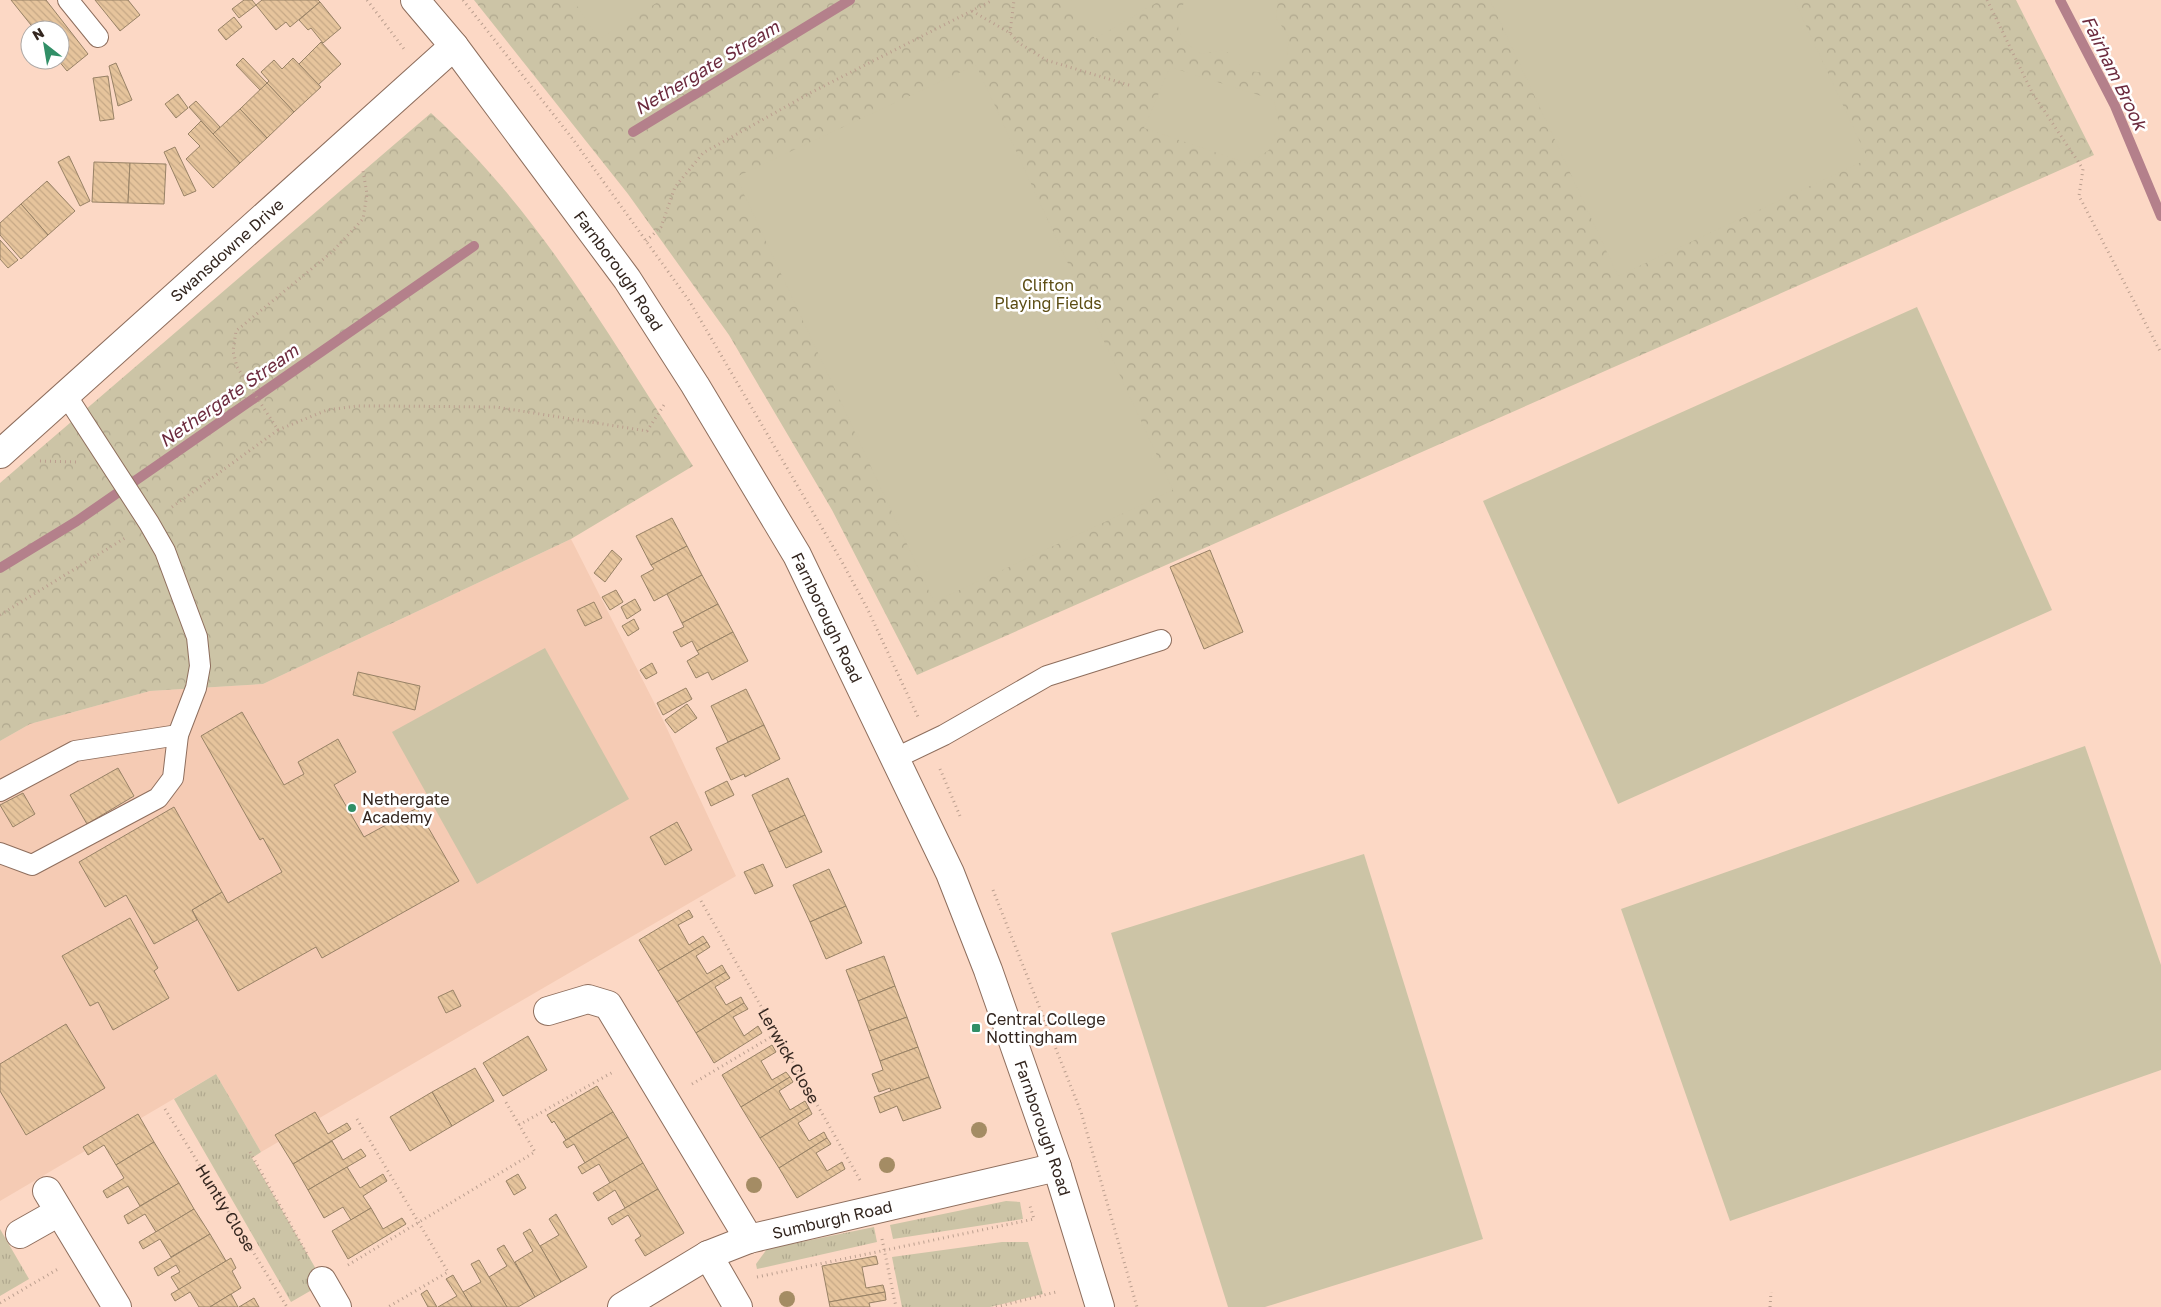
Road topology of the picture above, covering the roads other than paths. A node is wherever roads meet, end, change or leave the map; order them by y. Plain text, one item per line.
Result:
1 (68, 0) edge
2 (416, 0) edge
3 (98, 38) dead end
4 (454, 46) junction
5 (66, 395) junction
6 (0, 454) edge
7 (1161, 640) dead end
8 (178, 735) junction
9 (896, 758) junction
10 (0, 791) edge
11 (0, 853) edge
12 (548, 1011) dead end
13 (1057, 1167) junction
14 (20, 1234) dead end
15 (749, 1239) junction
16 (708, 1255) junction
17 (322, 1281) road end
18 (731, 1296) edge
19 (117, 1307) edge
20 (337, 1307) edge
21 (622, 1307) edge
22 (1100, 1307) edge

1 - 3 lane
2 - 4 street, Farnborough Road
4 - 5 street, Swansdowne Drive
4 - 9 street, Farnborough Road
5 - 6 street, Swansdowne Drive
5 - 8 lane
7 - 9 lane
8 - 10 lane
8 - 11 lane
9 - 13 street, Farnborough Road
12 - 15 street
13 - 15 street, Sumburgh Road
13 - 22 street, Farnborough Road
14 - 19 street
15 - 16 street, Sumburgh Road
16 - 18 street
16 - 21 street, Sumburgh Road
17 - 20 street

